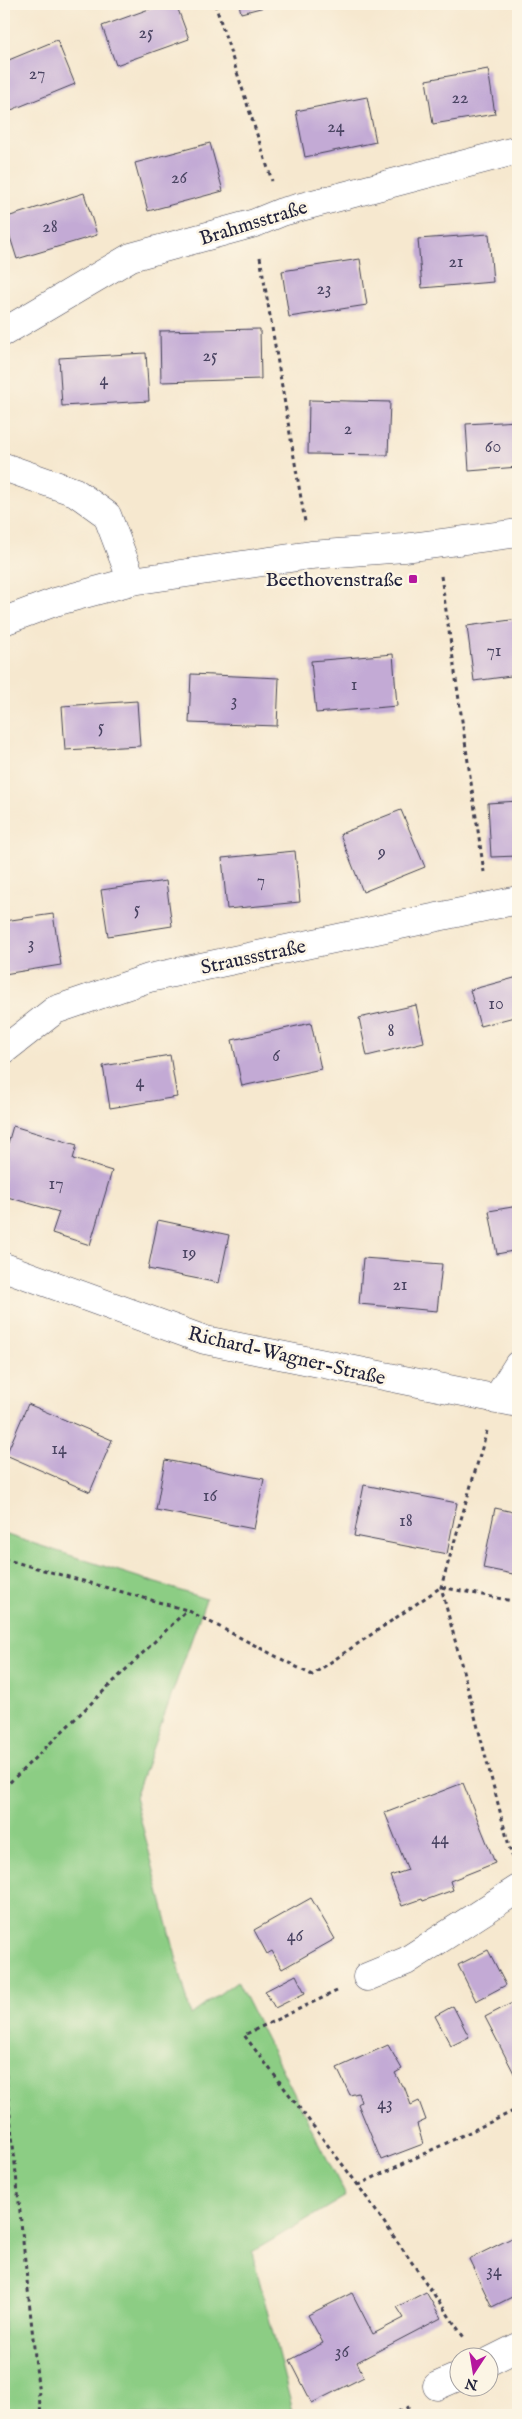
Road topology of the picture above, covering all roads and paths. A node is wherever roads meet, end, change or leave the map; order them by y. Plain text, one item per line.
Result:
1 (215, 4) edge
2 (518, 150) edge
3 (282, 212) junction
4 (255, 223) junction
5 (4, 332) edge
6 (4, 467) edge
7 (518, 533) edge
8 (311, 554) junction
9 (132, 581) junction
10 (444, 598) dead end
11 (4, 621) edge
12 (518, 900) edge
13 (489, 907) junction
14 (4, 1050) edge
15 (4, 1267) edge
16 (518, 1365) edge
17 (507, 1402) edge
18 (4, 1559) edge
19 (441, 1587) junction
20 (518, 1602) edge
21 (187, 1610) junction
22 (4, 1788) edge
23 (513, 1862) dead end
24 (518, 1889) edge
25 (367, 1977) joint
26 (4, 2058) edge
27 (518, 2109) edge
28 (358, 2185) junction
29 (466, 2340) dead end
30 (518, 2347) edge
31 (500, 2356) edge
32 (41, 2415) edge

1 - 3 path
2 - 3 street, Brahmsstraße
3 - 4 street, Brahmsstraße
4 - 5 street, Brahmsstraße
4 - 8 path
6 - 9 street
7 - 8 street
8 - 9 street
9 - 11 street
10 - 13 path
12 - 13 street, Straussstraße
13 - 14 street, Straussstraße
15 - 17 street, Richard-Wagner-Straße
16 - 17 street
17 - 19 path
18 - 21 path
19 - 20 path
19 - 21 path
19 - 23 path
21 - 22 path
24 - 25 street
25 - 28 path
26 - 32 path
27 - 28 path
28 - 29 path
30 - 31 street

